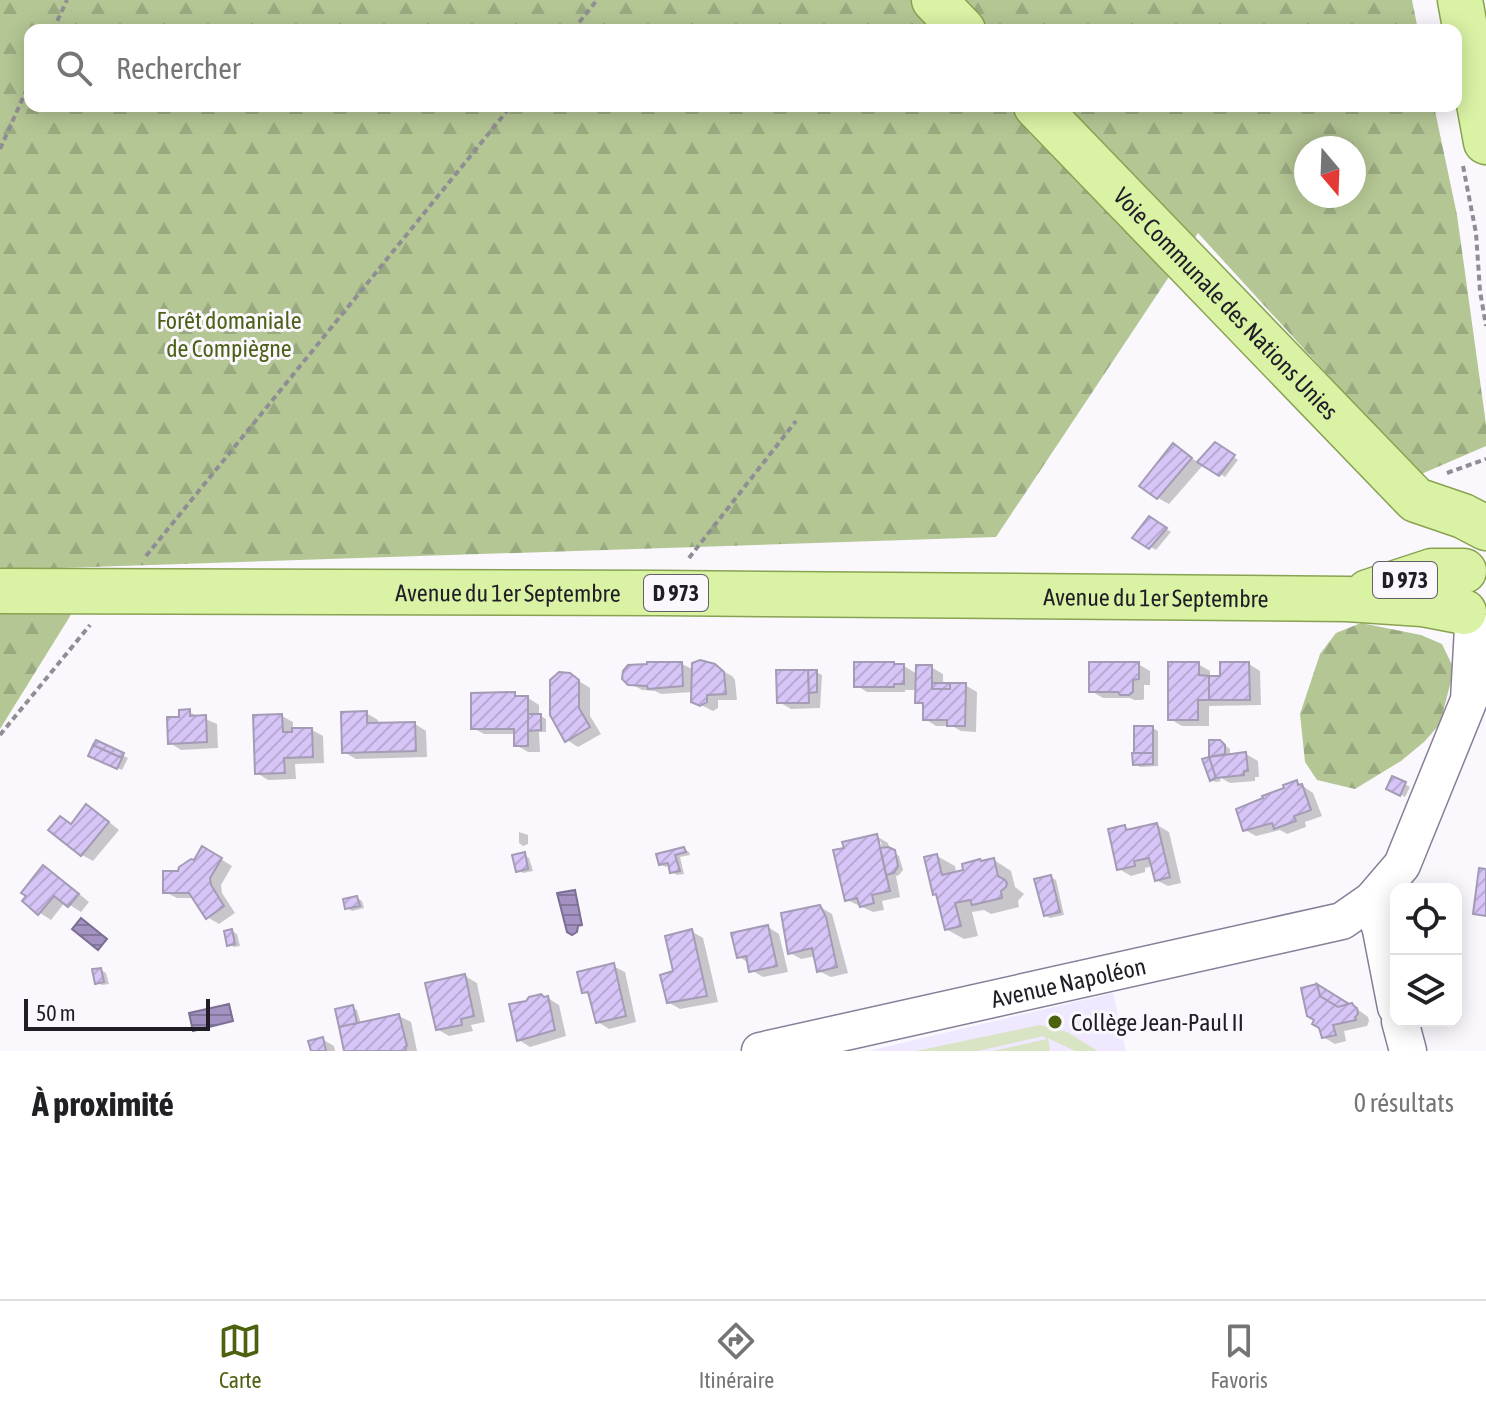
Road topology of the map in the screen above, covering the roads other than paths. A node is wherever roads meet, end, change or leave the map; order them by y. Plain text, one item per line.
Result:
1 (934, 0) edge
2 (1460, 0) edge
3 (957, 24) edge
4 (1042, 112) edge
5 (1474, 152) edge
6 (1427, 488) junction
7 (1486, 528) edge
8 (2, 591) edge
9 (1473, 594) edge
10 (1478, 693) edge
11 (1372, 900) junction
12 (1390, 976) edge
13 (1402, 1027) edge
14 (760, 1051) edge
15 (1408, 1051) edge

1 - 3 main road
2 - 5 main road
4 - 6 main road, Voie Communale des Nations Unies
6 - 7 main road, Voie Communale des Nations Unies
6 - 9 main road, Voie Communale des Nations Unies
8 - 9 main road, Avenue du 1er Septembre / D 973
9 - 10 street, Avenue Napoléon
10 - 11 street, Avenue Napoléon
11 - 12 street
11 - 14 street, Avenue Napoléon
13 - 15 street

